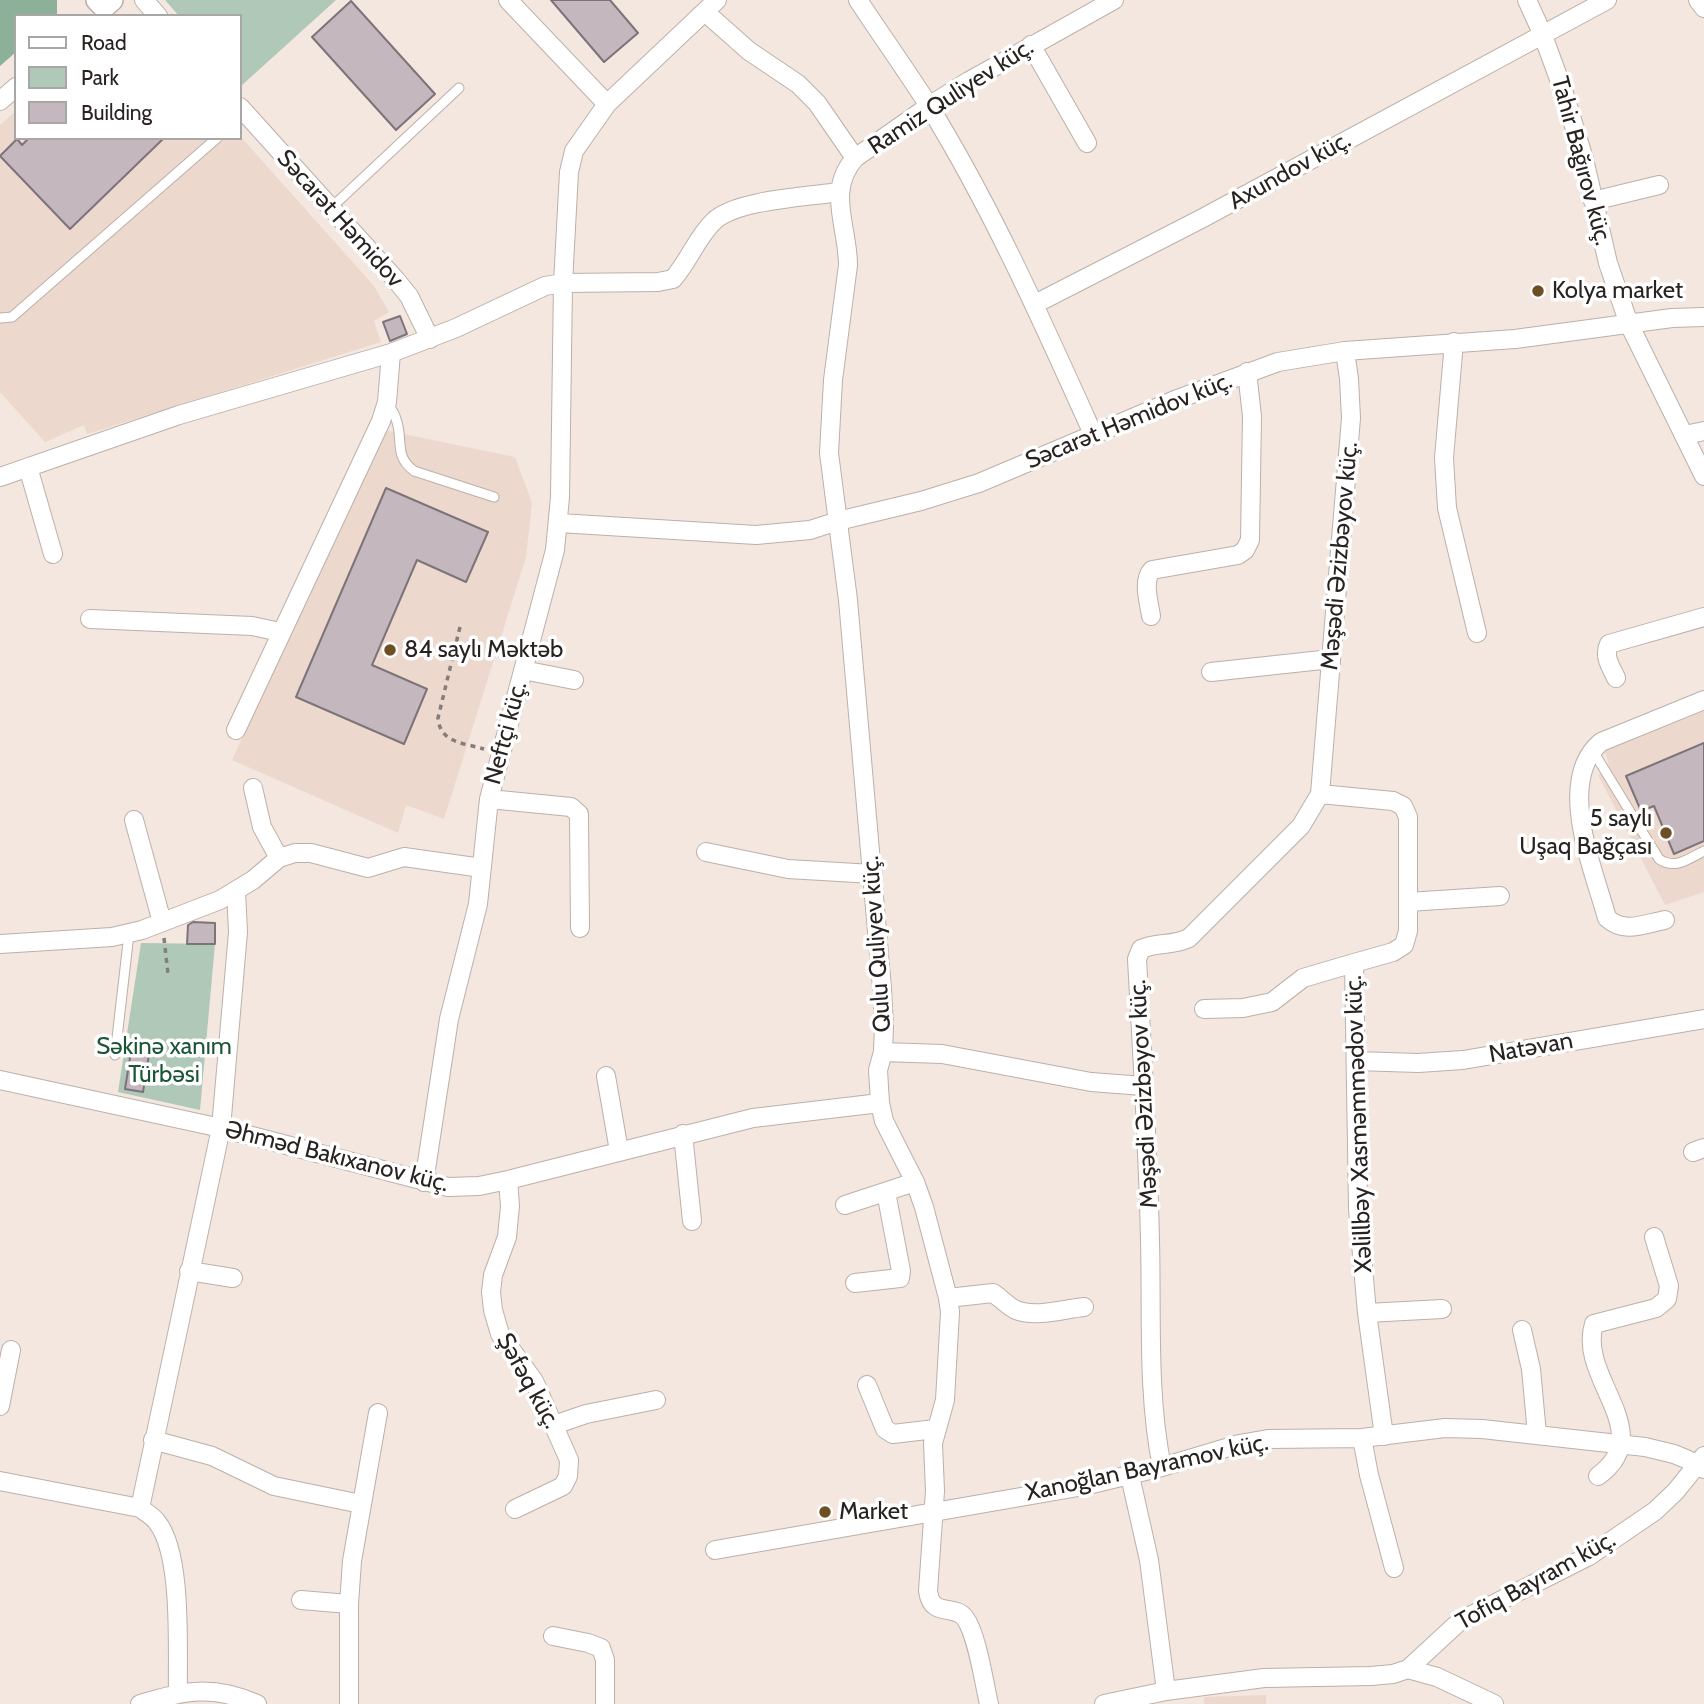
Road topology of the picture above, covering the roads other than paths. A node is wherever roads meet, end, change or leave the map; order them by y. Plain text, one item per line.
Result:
1 (144, 0) edge
2 (508, 0) edge
3 (858, 0) edge
4 (1114, 0) edge
5 (1527, 0) edge
6 (1607, 0) edge
7 (1698, 0) edge
8 (711, 6) edge
9 (1704, 8) edge
10 (156, 14) edge
11 (1542, 33) junction
12 (1031, 45) junction
13 (458, 88) dead end
14 (14, 89) edge
15 (0, 101) edge
16 (607, 104) junction
17 (929, 106) junction
18 (242, 113) edge
19 (215, 140) edge
20 (1087, 143) dead end
21 (855, 158) junction
22 (1659, 185) dead end
23 (839, 192) junction
24 (1593, 201) junction
25 (332, 207) junction
26 (562, 283) junction
27 (1035, 304) junction
28 (1704, 317) edge
29 (0, 318) edge
30 (1629, 324) junction
31 (430, 339) junction
32 (1454, 342) junction
33 (1345, 351) junction
34 (391, 353) junction
35 (1247, 372) junction
36 (387, 402) junction
37 (1704, 431) edge
38 (1093, 435) junction
39 (1685, 435) junction
40 (28, 467) junction
41 (1704, 475) edge
42 (0, 477) edge
43 (494, 497) dead end
44 (838, 521) junction
45 (559, 523) junction
46 (53, 554) dead end
47 (1151, 616) dead end
48 (1704, 617) edge
49 (90, 619) dead end
50 (280, 632) junction
51 (1477, 633) dead end
52 (1331, 659) junction
53 (523, 670) junction
54 (1211, 672) dead end
55 (1616, 678) dead end
56 (574, 680) dead end
57 (1704, 700) edge
58 (236, 730) dead end
59 (1592, 750) junction
60 (253, 788) dead end
61 (1320, 794) junction
62 (489, 799) junction
63 (134, 820) dead end
64 (1704, 851) edge
65 (706, 852) dead end
66 (279, 858) junction
67 (482, 868) junction
68 (873, 874) junction
69 (236, 891) junction
70 (1500, 896) dead end
71 (1408, 902) junction
72 (1665, 920) dead end
73 (162, 922) junction
74 (580, 928) dead end
75 (129, 934) junction
76 (0, 944) edge
77 (1354, 963) junction
78 (1204, 1009) dead end
79 (1704, 1019) edge
80 (883, 1052) junction
81 (115, 1055) dead end
82 (1356, 1061) junction
83 (606, 1076) dead end
84 (0, 1080) edge
85 (1144, 1086) junction
86 (880, 1103) junction
87 (221, 1128) junction
88 (683, 1134) junction
89 (619, 1151) junction
90 (508, 1180) junction
91 (424, 1182) junction
92 (915, 1182) junction
93 (886, 1192) junction
94 (845, 1205) dead end
95 (692, 1221) dead end
96 (1654, 1237) dead end
97 (189, 1271) junction
98 (233, 1278) dead end
99 (855, 1283) dead end
100 (948, 1298) junction
101 (1084, 1307) dead end
102 (1442, 1309) dead end
103 (1367, 1313) junction
104 (1522, 1330) dead end
105 (11, 1350) dead end
106 (867, 1385) dead end
107 (656, 1399) dead end
108 (0, 1406) edge
109 (378, 1413) dead end
110 (554, 1425) junction
111 (935, 1429) junction
112 (1538, 1434) junction
113 (1384, 1436) junction
114 (1362, 1438) junction
115 (153, 1440) junction
116 (1622, 1445) junction
117 (1702, 1463) edge
118 (1162, 1467) junction
119 (1130, 1476) junction
120 (1598, 1476) dead end
121 (0, 1481) edge
122 (361, 1504) junction
123 (140, 1508) junction
124 (514, 1509) dead end
125 (934, 1513) junction
126 (715, 1550) dead end
127 (1394, 1568) dead end
128 (301, 1600) dead end
129 (349, 1604) junction
130 (553, 1636) dead end
131 (1408, 1669) junction
132 (1166, 1690) junction
133 (178, 1693) junction
134 (1197, 1695) edge
135 (140, 1704) edge
136 (257, 1704) edge
137 (349, 1704) edge
138 (605, 1704) edge
139 (989, 1704) edge
140 (1104, 1704) edge
141 (1494, 1704) edge

1 - 10 street
2 - 16 street
3 - 17 street
4 - 12 street, Ramiz Quliyev küç.
5 - 11 street, Tahir Bağırov küç.
6 - 11 street, Axundov küç.
7 - 9 street
8 - 16 street, Neftçi küç.
8 - 21 street
11 - 24 street, Tahir Bağırov küç.
11 - 27 street, Axundov küç.
12 - 17 street, Ramiz Quliyev küç.
12 - 20 street
13 - 25 lane
14 - 15 street
16 - 26 street, Neftçi küç.
17 - 21 street, Ramiz Quliyev küç.
17 - 27 street
18 - 25 street, Səcarət Həmidov
19 - 29 lane
21 - 23 street, Ramiz Quliyev küç.
22 - 24 street
23 - 26 street
23 - 44 street
24 - 30 street, Tahir Bağırov küç.
25 - 31 street, Səcarət Həmidov
26 - 31 street
26 - 45 street, Neftçi küç.
27 - 38 street
28 - 30 street, Səcarət Həmidov küç.
30 - 32 street, Səcarət Həmidov küç.
30 - 39 street, Tahir Bağırov küç.
31 - 34 street
32 - 33 street, Səcarət Həmidov küç.
32 - 51 street
33 - 35 street, Səcarət Həmidov küç.
33 - 52 street, Məşədi Əzizbəyov küç.
34 - 36 street
34 - 40 street
35 - 38 street, Səcarət Həmidov küç.
35 - 47 street
36 - 43 lane
36 - 50 street
37 - 39 street
38 - 44 street, Səcarət Həmidov küç.
39 - 41 street, Tahir Bağırov küç.
40 - 42 street
40 - 46 street
44 - 45 street, Səcarət Həmidov küç.
44 - 68 street, Qulu Quliyev küç.
45 - 53 street, Neftçi küç.
48 - 55 street
49 - 50 street
50 - 58 street
52 - 54 street
52 - 61 street, Məşədi Əzizbəyov küç.
53 - 56 street
53 - 62 street, Neftçi küç.
57 - 59 street
59 - 64 lane
59 - 72 street
60 - 66 street
61 - 71 street, Xəlillbəy Xasməmmədov küç.
61 - 85 street, Məşədi Əzizbəyov küç.
62 - 67 street, Neftçi küç.
62 - 74 street
63 - 73 street
65 - 68 street
66 - 67 street
66 - 69 street
67 - 91 street, Neftçi küç.
68 - 80 street, Qulu Quliyev küç.
69 - 73 street
69 - 87 street
70 - 71 street
71 - 77 street, Xəlillbəy Xasməmmədov küç.
73 - 75 street
75 - 76 street
75 - 81 lane
77 - 78 street
77 - 82 street, Xəlillbəy Xasməmmədov küç.
79 - 82 street, Natəvan
80 - 85 street
80 - 86 street, Qulu Quliyev küç.
82 - 103 street, Xəlillbəy Xasməmmədov küç.
83 - 89 street
84 - 87 street, Əhməd Bakıxanov küç.
85 - 118 street, Məşədi Əzizbəyov küç.
86 - 88 street, Əhməd Bakıxanov küç.
86 - 92 street, Qulu Quliyev küç.
87 - 91 street, Əhməd Bakıxanov küç.
87 - 97 street
88 - 89 street, Əhməd Bakıxanov küç.
88 - 95 street
89 - 90 street, Əhməd Bakıxanov küç.
90 - 91 street, Əhməd Bakıxanov küç.
90 - 110 street, Şəfəq küç.
92 - 93 street
92 - 100 street, Qulu Quliyev küç.
93 - 94 street
93 - 99 street
96 - 116 street
97 - 98 street
97 - 115 street
100 - 101 street
100 - 111 street, Qulu Quliyev küç.
102 - 103 street
103 - 113 street, Xəlillbəy Xasməmmədov küç.
104 - 112 street
105 - 108 street
106 - 111 street
107 - 110 street
109 - 122 street
110 - 124 street, Şəfəq küç.
111 - 125 street, Qulu Quliyev küç.
112 - 113 street, Xanoğlan Bayramov küç.
112 - 116 street, Xanoğlan Bayramov küç.
113 - 114 street, Xanoğlan Bayramov küç.
114 - 118 street, Xanoğlan Bayramov küç.
114 - 127 street
115 - 122 street
115 - 123 street
116 - 117 street, Xanoğlan Bayramov küç.
116 - 120 street
117 - 131 street, Tofiq Bayram küç.
118 - 119 street, Xanoğlan Bayramov küç.
119 - 125 street, Xanoğlan Bayramov küç.
119 - 132 street
121 - 123 street
122 - 129 street
123 - 133 street
125 - 126 street, Xanoğlan Bayramov küç.
125 - 139 street, Qulu Quliyev küç.
128 - 129 street
129 - 137 street
130 - 138 street
131 - 134 street
131 - 141 street
132 - 134 street
132 - 140 street
133 - 135 street
133 - 136 street

